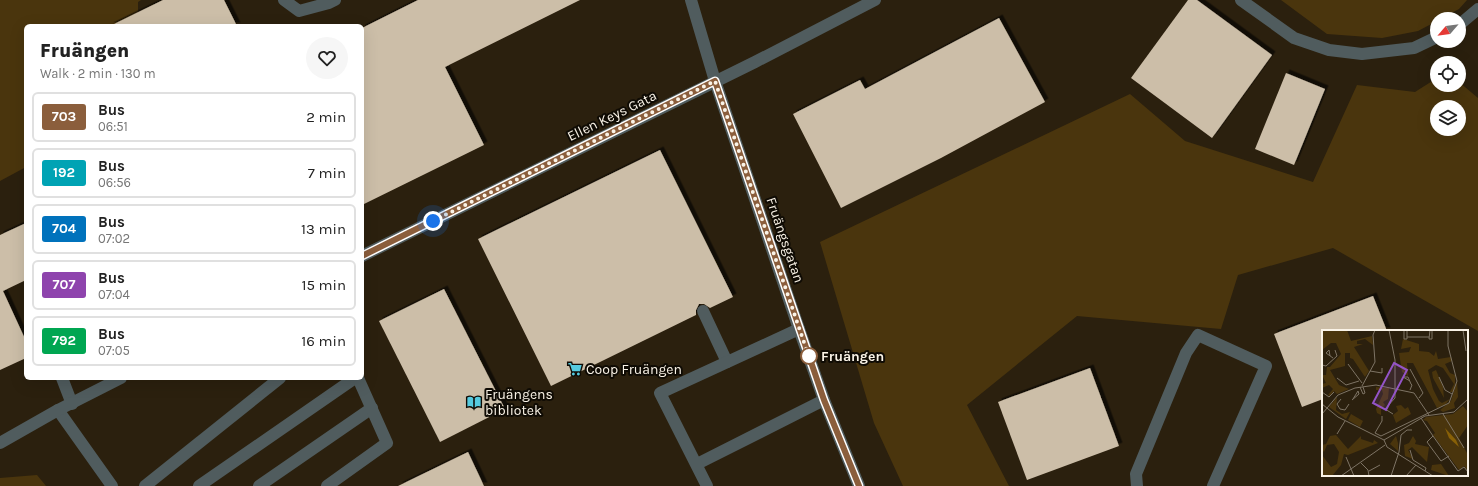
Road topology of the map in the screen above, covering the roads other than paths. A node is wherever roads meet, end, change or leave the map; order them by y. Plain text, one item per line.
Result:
1 (284, 0) edge
2 (335, 0) edge
3 (691, 0) edge
4 (874, 0) edge
5 (1241, 0) edge
6 (1478, 9) edge
7 (1466, 19) edge
8 (1430, 40) edge
9 (715, 81) junction
10 (364, 255) edge
11 (703, 311) dead end
12 (799, 329) junction
13 (727, 362) junction
14 (63, 380) edge
15 (117, 380) edge
16 (278, 380) edge
17 (352, 380) edge
18 (359, 380) edge
19 (824, 400) junction
20 (72, 404) junction
21 (372, 408) junction
22 (58, 410) junction
23 (0, 444) edge
24 (697, 464) junction
25 (112, 486) edge
26 (145, 486) edge
27 (199, 486) edge
28 (258, 486) edge
29 (327, 486) edge
30 (707, 486) edge
31 (859, 486) edge
32 (1137, 486) edge
33 (1213, 486) edge

1 - 2 street
3 - 9 street, Fruängsgatan
4 - 9 street, Ellen Keys Gata
5 - 8 street
6 - 7 street
9 - 10 street, Ellen Keys Gata
9 - 12 street, Fruängsgatan
11 - 13 street
12 - 13 street
12 - 19 street, Fruängsgatan
13 - 24 street
14 - 20 street
15 - 20 street
16 - 26 street
17 - 27 street
18 - 21 street
19 - 24 street
19 - 31 street, Fruängsgatan
20 - 22 street
21 - 28 street
21 - 29 street
22 - 23 street
22 - 25 street
24 - 30 street
32 - 33 street

